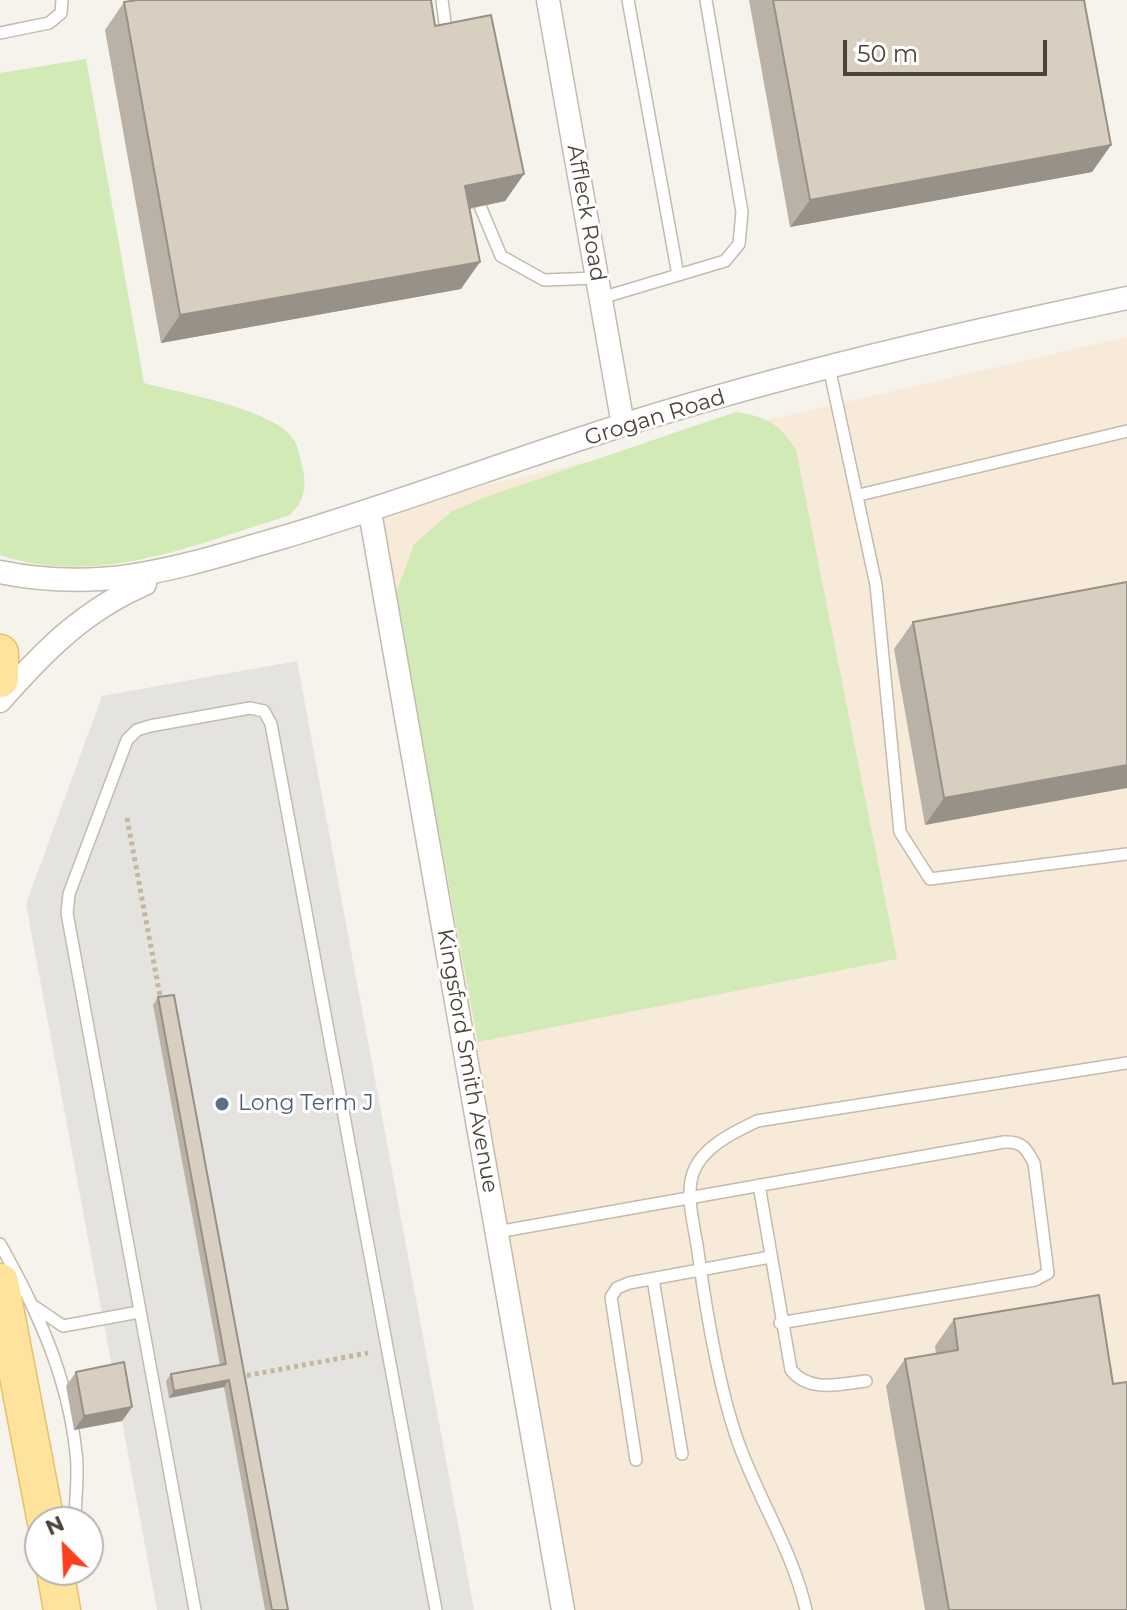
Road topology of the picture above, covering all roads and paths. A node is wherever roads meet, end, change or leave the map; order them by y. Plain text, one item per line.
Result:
1 (62, 0) edge
2 (442, 0) edge
3 (548, 0) edge
4 (628, 0) edge
5 (706, 0) edge
6 (0, 33) edge
7 (448, 47) edge
8 (480, 206) edge
9 (678, 275) junction
10 (599, 288) junction
11 (1127, 298) edge
12 (829, 367) junction
13 (623, 425) junction
14 (1127, 431) edge
15 (859, 495) junction
16 (370, 512) junction
17 (190, 564) junction
18 (0, 572) edge
19 (0, 653) edge
20 (0, 679) edge
21 (0, 701) edge
22 (127, 818) dead end
23 (1127, 854) edge
24 (161, 1003) edge
25 (1127, 1063) edge
26 (759, 1185) junction
27 (690, 1195) junction
28 (497, 1232) junction
29 (0, 1244) edge
30 (770, 1257) junction
31 (700, 1270) junction
32 (653, 1279) junction
33 (0, 1282) edge
34 (34, 1307) junction
35 (139, 1312) junction
36 (780, 1323) junction
37 (368, 1353) dead end
38 (231, 1378) edge
39 (866, 1381) dead end
40 (682, 1454) dead end
41 (636, 1460) dead end
42 (43, 1506) edge
43 (75, 1506) edge
44 (58, 1586) edge
45 (67, 1586) edge
46 (63, 1610) edge
47 (195, 1610) edge
48 (436, 1610) edge
49 (563, 1610) edge
50 (806, 1610) edge

1 - 6 lane
2 - 7 lane
3 - 10 street, Affleck Road
4 - 9 lane
5 - 9 lane
8 - 10 lane
9 - 10 lane
10 - 13 street, Affleck Road
11 - 12 street, Grogan Road
12 - 13 street, Grogan Road
12 - 15 lane
13 - 16 street, Grogan Road
14 - 15 lane
15 - 23 lane
16 - 17 street, Grogan Road
16 - 28 street, Kingsford Smith Avenue
17 - 18 street, Grogan Road
17 - 21 street, Grogan Road
19 - 20 main road
22 - 24 path
25 - 27 lane
26 - 27 lane
26 - 30 lane
26 - 36 lane
27 - 28 lane
27 - 31 lane
28 - 49 street, Kingsford Smith Avenue
29 - 34 lane
30 - 31 lane
30 - 36 lane
31 - 32 lane
31 - 50 lane
32 - 40 lane
32 - 41 lane
33 - 42 main road
34 - 35 lane
34 - 43 lane
35 - 47 lane
35 - 48 lane
36 - 39 lane
37 - 38 path
44 - 46 main road
45 - 46 lane

